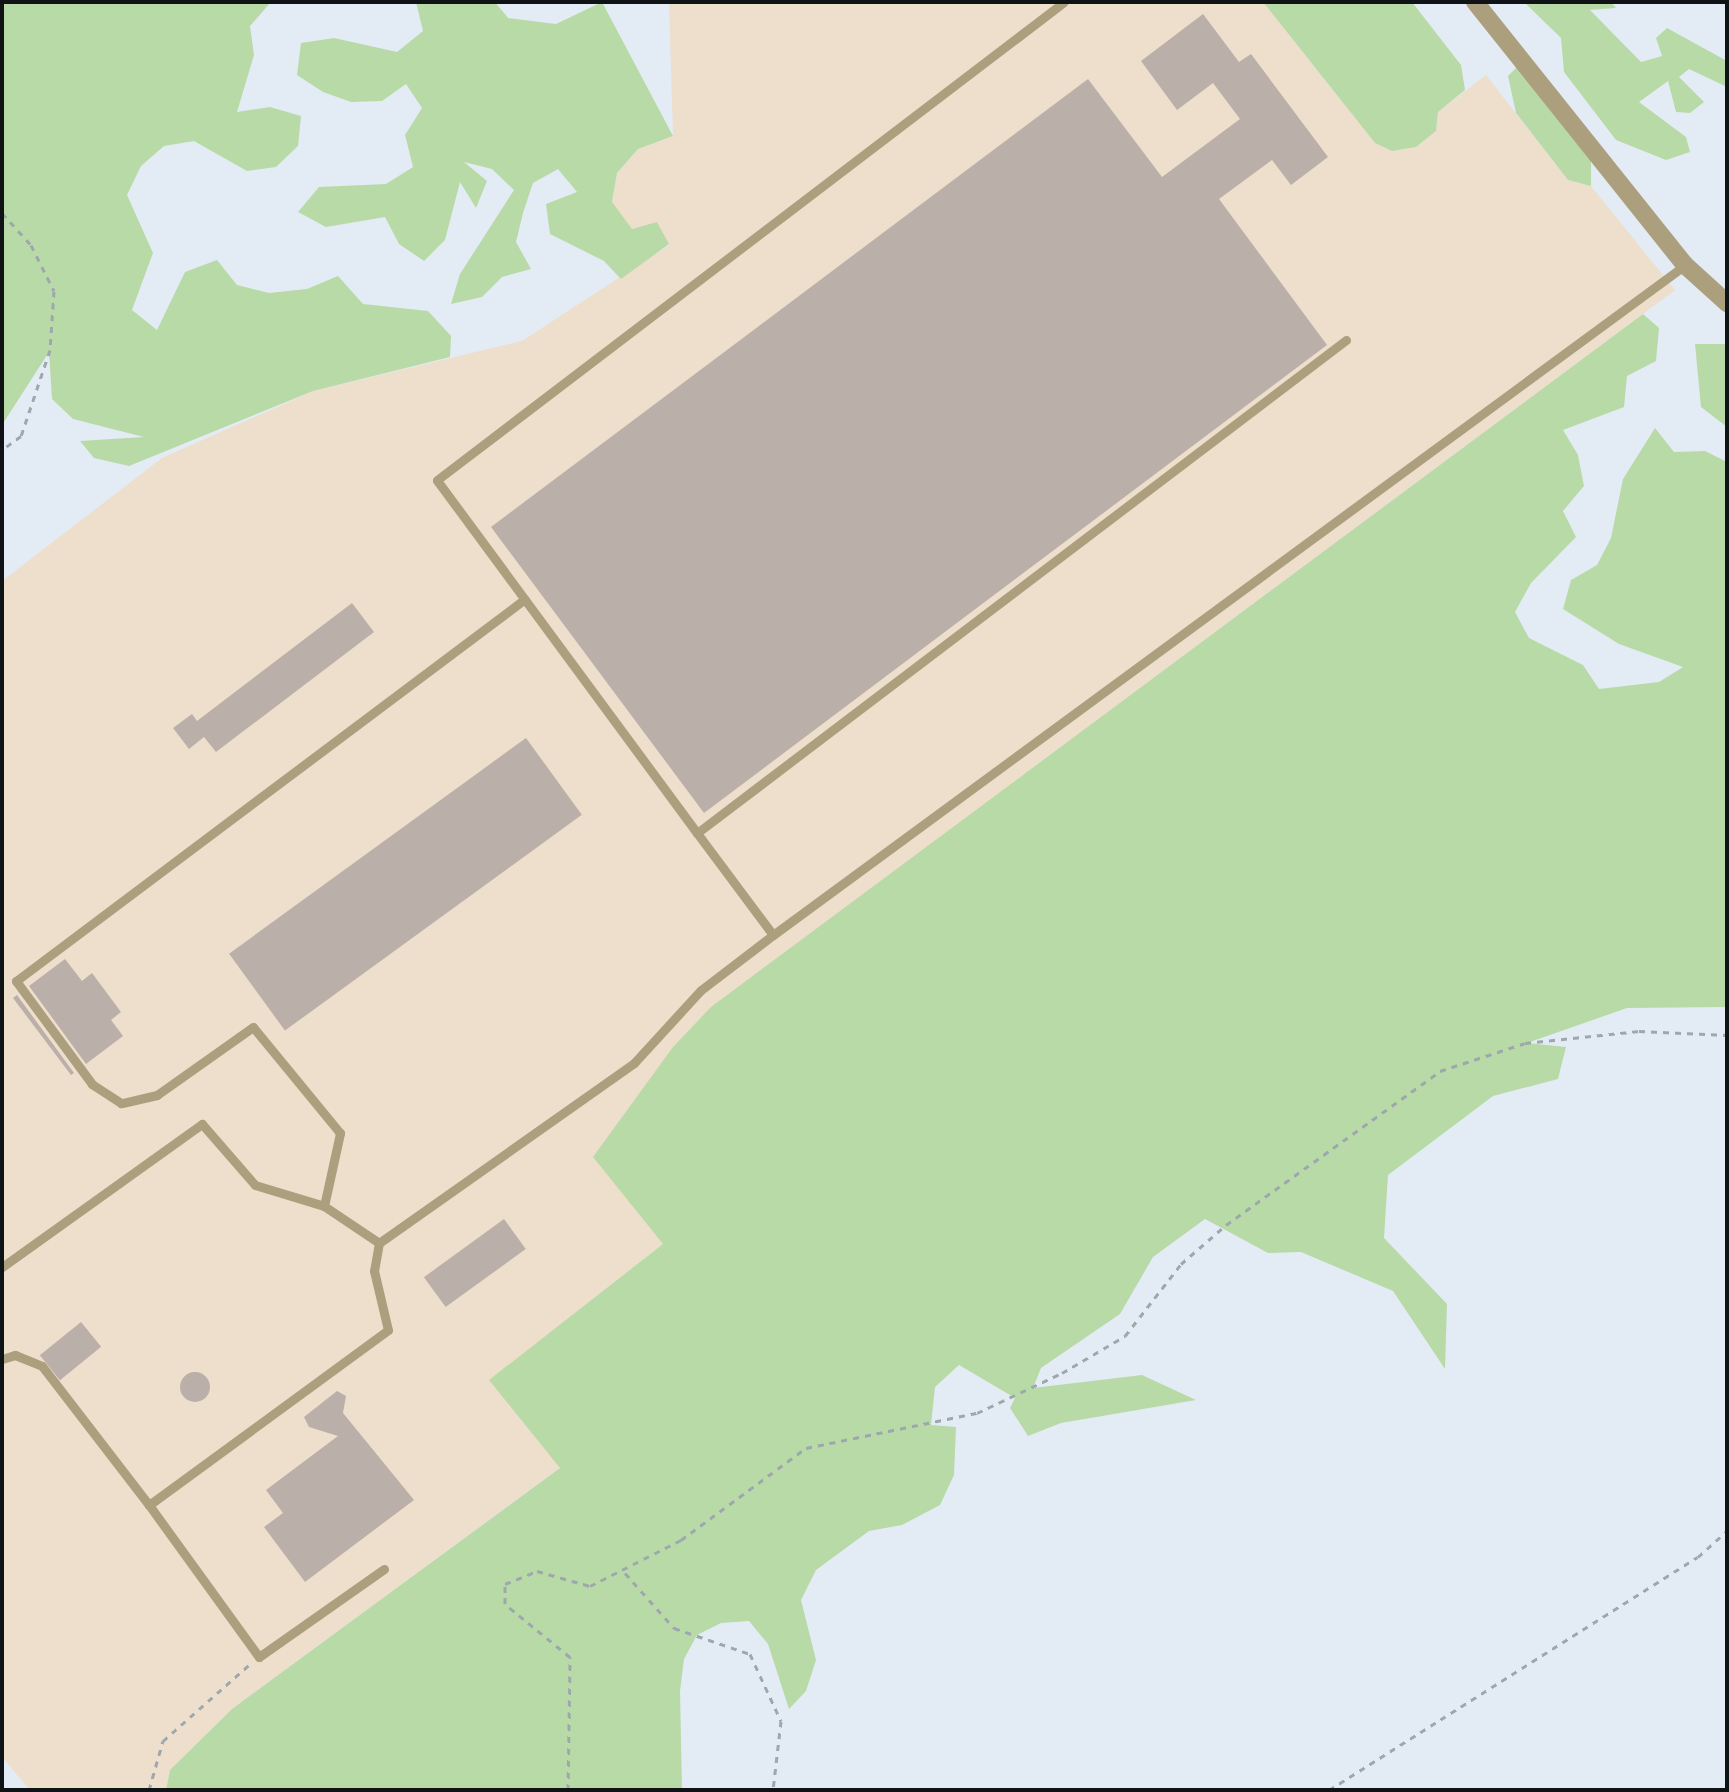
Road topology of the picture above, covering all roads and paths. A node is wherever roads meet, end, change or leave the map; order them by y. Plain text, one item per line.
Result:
1 (1064, 2) edge
2 (1475, 2) edge
3 (2, 213) edge
4 (1685, 265) junction
5 (1727, 303) edge
6 (1346, 340) dead end
7 (2, 450) edge
8 (525, 599) junction
9 (697, 833) junction
10 (773, 935) junction
11 (1727, 1035) edge
12 (324, 1206) junction
13 (379, 1243) junction
14 (2, 1267) edge
15 (2, 1359) edge
16 (149, 1505) junction
17 (1727, 1531) edge
18 (384, 1569) dead end
19 (625, 1573) junction
20 (259, 1657) junction
21 (149, 1790) edge
22 (568, 1790) edge
23 (773, 1790) edge
24 (1329, 1790) edge

1 - 8 lane
2 - 4 street
3 - 7 path
4 - 5 street
4 - 10 lane
6 - 9 lane
8 - 9 lane
8 - 12 lane
9 - 10 lane
10 - 13 lane
11 - 19 path
12 - 13 lane
12 - 14 lane
13 - 16 lane
15 - 16 lane
16 - 20 lane
17 - 24 path
18 - 20 lane
19 - 22 path
19 - 23 path
20 - 21 path

